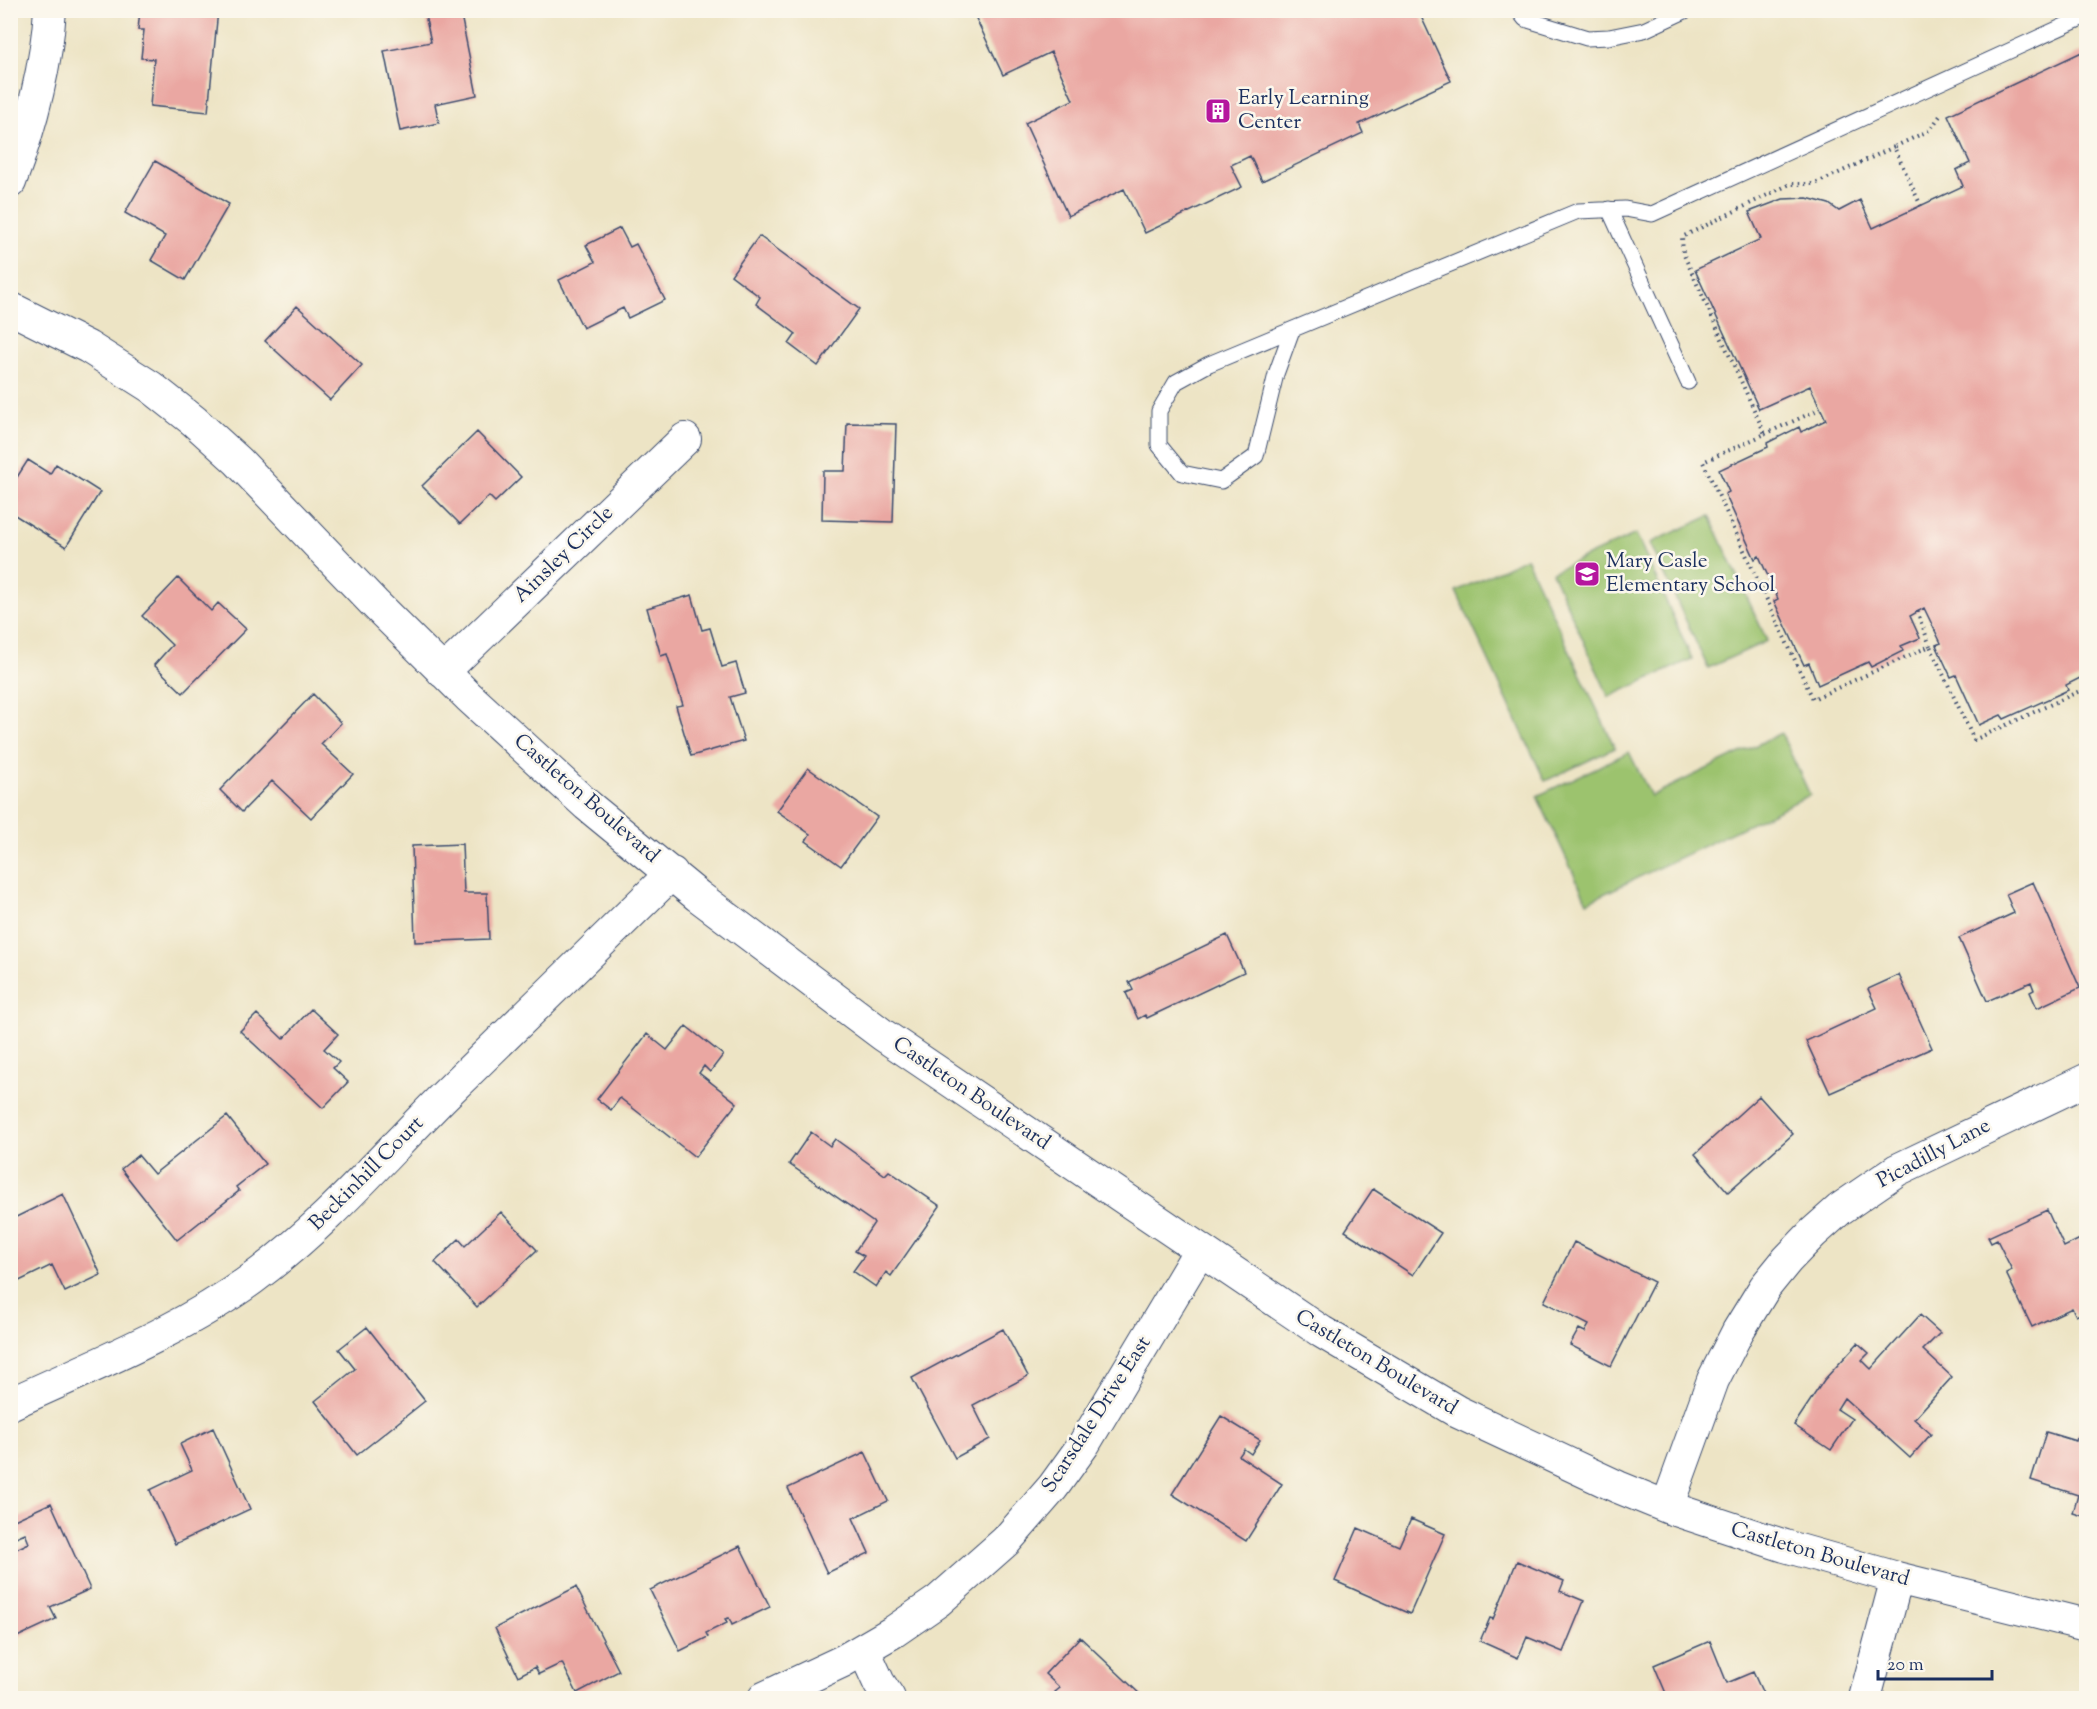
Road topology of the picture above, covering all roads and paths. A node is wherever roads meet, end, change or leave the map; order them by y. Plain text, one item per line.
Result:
1 (50, 10) edge
2 (1518, 10) edge
3 (1687, 10) edge
4 (2086, 16) edge
5 (1951, 109) dead end
6 (1894, 147) junction
7 (10, 182) edge
8 (1921, 206) dead end
9 (1610, 209) junction
10 (10, 308) edge
11 (1292, 330) junction
12 (1688, 382) dead end
13 (1820, 409) dead end
14 (1765, 434) junction
15 (685, 439) dead end
16 (1917, 611) dead end
17 (1930, 646) junction
18 (443, 672) junction
19 (2086, 688) edge
20 (672, 873) junction
21 (2086, 1080) edge
22 (1200, 1250) junction
23 (10, 1404) edge
24 (1667, 1507) junction
25 (1897, 1578) junction
26 (2086, 1625) edge
27 (864, 1650) junction
28 (764, 1698) edge
29 (889, 1698) edge
30 (1866, 1698) edge

1 - 7 street
2 - 3 lane
4 - 9 lane
5 - 6 path
6 - 8 path
6 - 14 path
9 - 11 lane
9 - 12 lane
10 - 18 street, Castleton Boulevard
11 - 11 lane
13 - 14 path
14 - 17 path
15 - 18 street, Ainsley Circle
16 - 17 path
17 - 19 path
18 - 20 street, Castleton Boulevard
20 - 22 street, Castleton Boulevard
20 - 23 street, Beckinhill Court
21 - 24 street, Picadilly Lane
22 - 24 street, Castleton Boulevard
22 - 27 street, Scarsdale Drive East
24 - 25 street, Castleton Boulevard
25 - 26 street, Castleton Boulevard
25 - 30 street
27 - 28 street, Scarsdale Drive East
27 - 29 street

